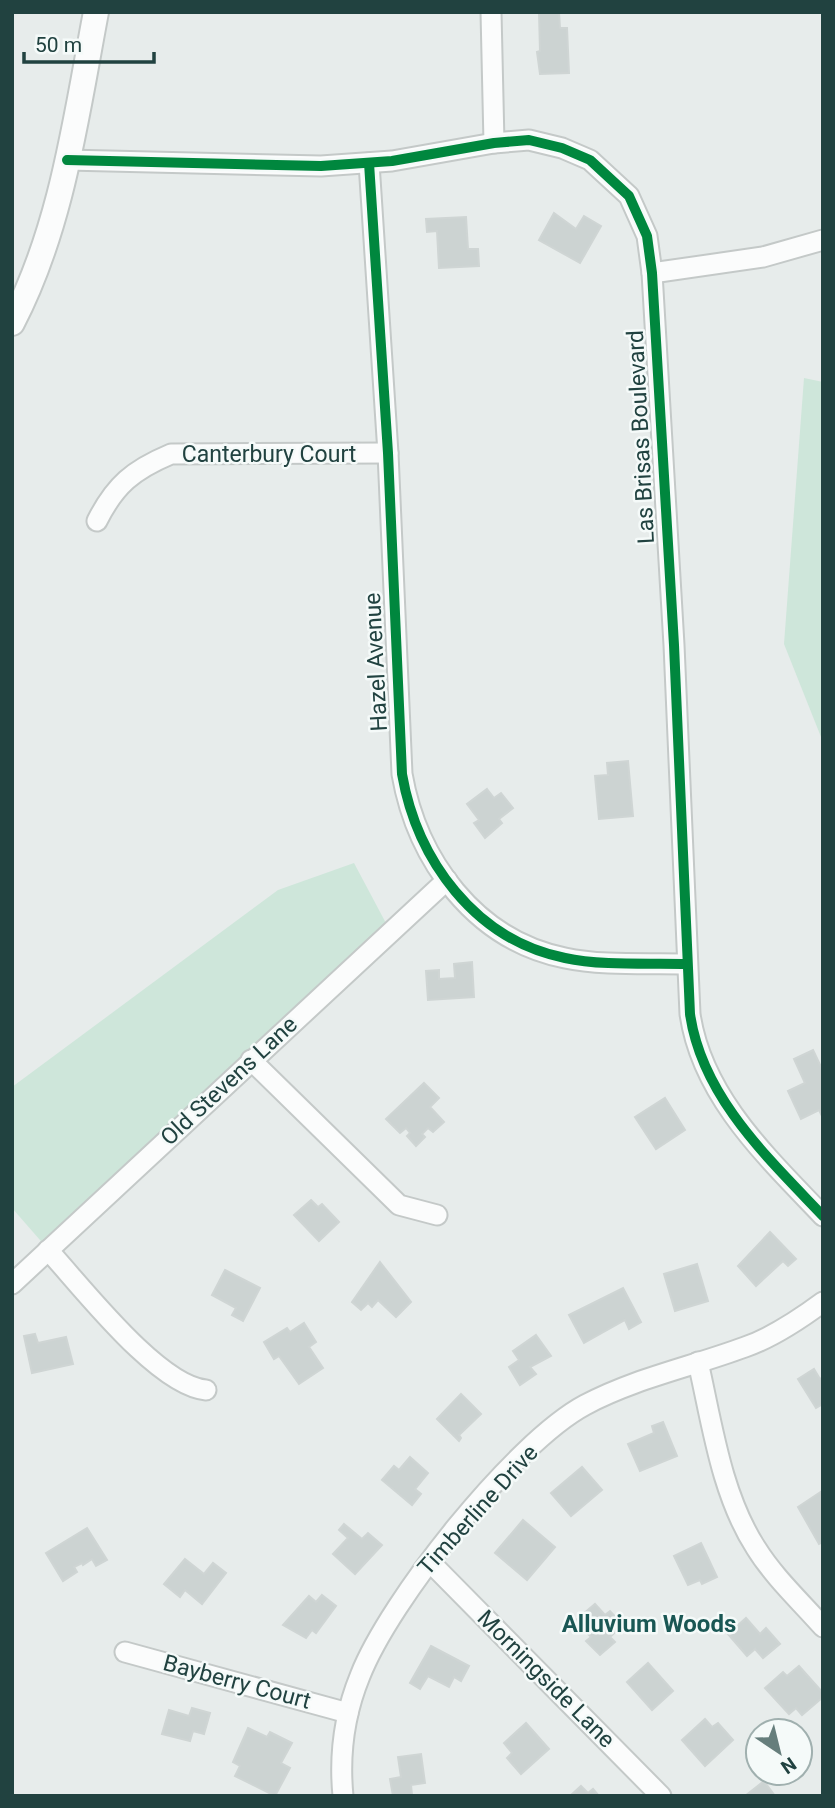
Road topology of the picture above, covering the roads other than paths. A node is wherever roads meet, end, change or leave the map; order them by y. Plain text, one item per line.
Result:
1 (96, 12) edge
2 (491, 12) edge
3 (494, 143) junction
4 (67, 160) junction
5 (369, 163) junction
6 (823, 240) edge
7 (652, 272) junction
8 (12, 323) edge
9 (388, 453) junction
10 (97, 521) dead end
11 (447, 880) junction
12 (687, 964) junction
13 (251, 1060) junction
14 (820, 1208) edge
15 (437, 1215) dead end
16 (48, 1250) junction
17 (12, 1284) edge
18 (823, 1302) edge
19 (698, 1362) junction
20 (206, 1390) dead end
21 (430, 1562) junction
22 (823, 1626) edge
23 (125, 1651) dead end
24 (348, 1713) junction
25 (343, 1796) edge
26 (661, 1796) edge

1 - 4 street
2 - 3 street
3 - 5 street, Las Brisas Boulevard
3 - 7 street, Las Brisas Boulevard
4 - 5 street, Las Brisas Boulevard
4 - 8 street
5 - 9 street, Hazel Avenue
6 - 7 street
7 - 12 street, Las Brisas Boulevard
9 - 10 street, Canterbury Court
9 - 11 street, Hazel Avenue
11 - 12 street, Hazel Avenue
11 - 13 street, Old Stevens Lane
12 - 14 street, Las Brisas Boulevard
13 - 15 street
13 - 16 street, Old Stevens Lane
16 - 17 street, Old Stevens Lane
16 - 20 street
18 - 19 street, Timberline Drive
19 - 21 street, Timberline Drive
19 - 22 street
21 - 24 street, Timberline Drive
21 - 26 street, Morningside Lane
23 - 24 street, Bayberry Court
24 - 25 street, Timberline Drive

